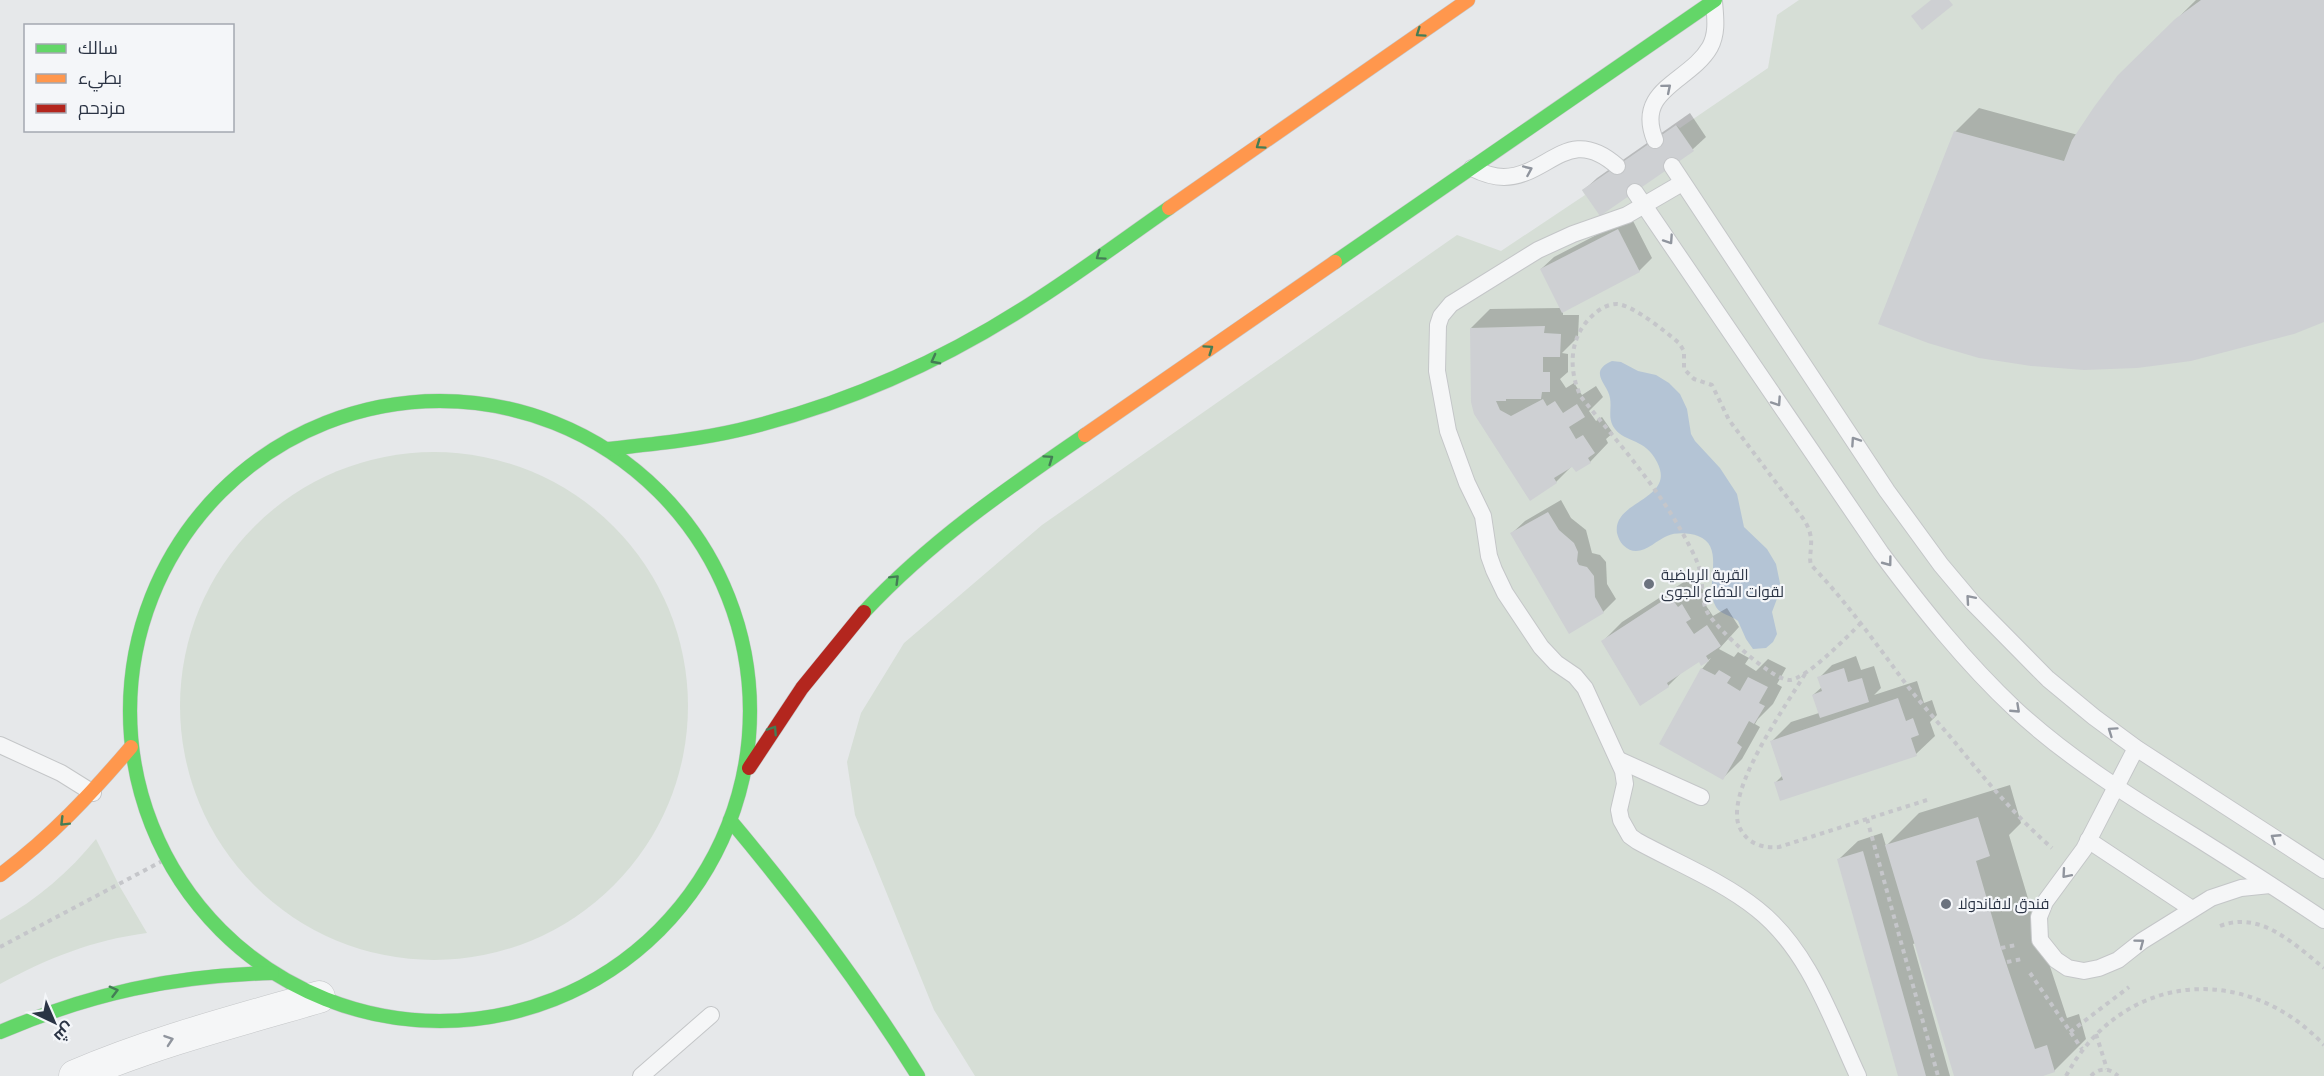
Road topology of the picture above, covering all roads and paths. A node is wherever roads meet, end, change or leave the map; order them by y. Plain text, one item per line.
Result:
1 (1468, 0) edge
2 (1714, 0) edge
3 (1655, 140) dead end
4 (1617, 166) dead end
5 (1672, 166) dead end
6 (1472, 168) junction
7 (1682, 183) junction
8 (1635, 192) dead end
9 (1646, 206) junction
10 (608, 449) junction
11 (1861, 623) junction
12 (1805, 673) junction
13 (0, 745) edge
14 (131, 747) junction
15 (2136, 748) junction
16 (1619, 760) junction
17 (742, 780) junction
18 (2115, 787) junction
19 (93, 793) junction
20 (1701, 797) dead end
21 (1927, 800) dead end
22 (1867, 819) junction
23 (730, 820) junction
24 (2088, 840) junction
25 (166, 859) junction
26 (2073, 866) junction
27 (2324, 870) edge
28 (0, 875) edge
29 (2270, 885) junction
30 (2192, 909) junction
31 (2324, 920) edge
32 (2217, 927) dead end
33 (2019, 945) dead end
34 (0, 947) edge
35 (2324, 969) edge
36 (272, 973) junction
37 (2131, 985) dead end
38 (319, 997) junction
39 (711, 1015) dead end
40 (0, 1032) edge
41 (2070, 1032) junction
42 (2096, 1034) junction
43 (2324, 1046) edge
44 (2082, 1049) junction
45 (2107, 1069) junction
46 (75, 1076) edge
47 (641, 1076) edge
48 (918, 1076) edge
49 (1858, 1076) edge
50 (1938, 1076) edge
51 (2066, 1076) edge
52 (2091, 1076) edge
53 (2118, 1076) edge

1 -> 10 street
3 -> 2 lane
2 - 6 street
6 -> 4 lane
5 - 7 lane
17 -> 6 street
7 - 9 lane
15 -> 7 lane
8 - 9 lane
9 - 16 lane
9 -> 18 lane
10 - 14 street
10 - 17 street
11 - 12 path
11 - 12 path
11 - 26 path
12 - 22 path
13 - 19 lane
14 - 19 street
14 - 25 street
15 - 18 lane
27 -> 15 lane
16 - 20 lane
16 - 49 lane
17 - 23 street
18 - 24 lane
18 - 29 lane
19 -> 28 street
21 - 22 path
22 - 50 path
23 - 38 street
23 - 48 street
24 - 26 lane
24 - 30 lane
25 - 34 path
25 - 36 street
26 -> 30 lane
29 - 30 lane
29 - 31 lane
32 - 35 path
33 - 41 path
36 - 38 street
40 -> 36 street
37 - 41 path
46 -> 38 street
39 - 47 lane
41 - 44 path
42 - 43 path
42 - 44 path
42 - 45 path
44 - 51 path
45 - 52 path
45 - 53 path

